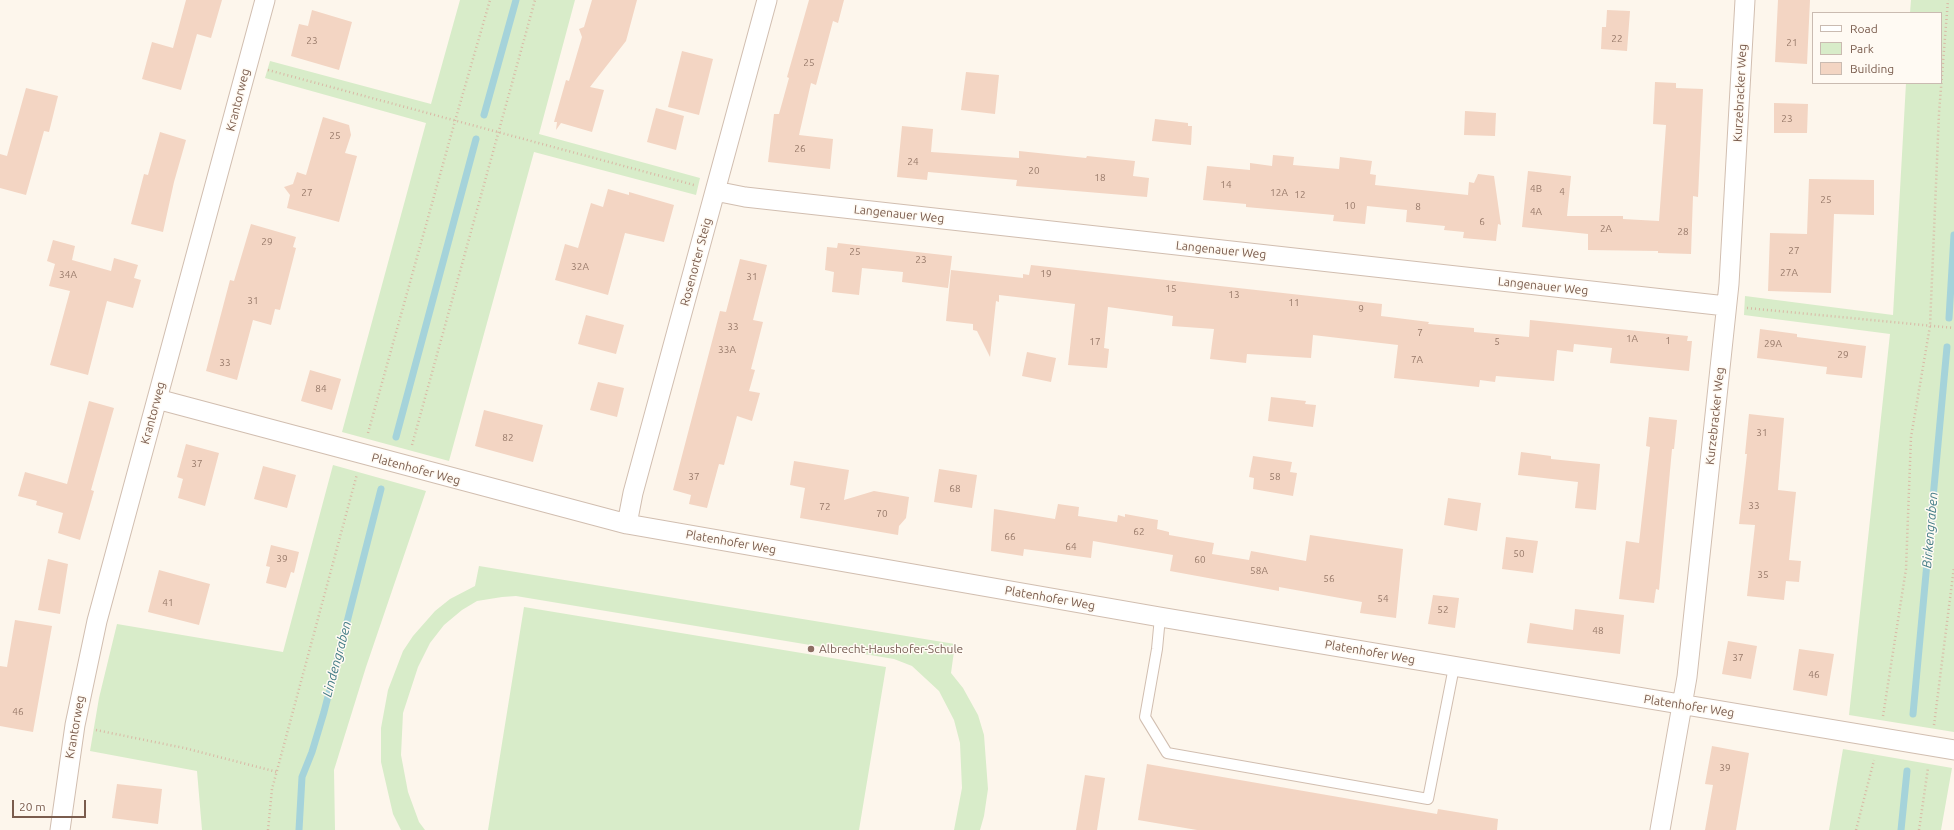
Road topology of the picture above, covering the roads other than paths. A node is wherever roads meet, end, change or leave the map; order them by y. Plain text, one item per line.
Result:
1 (265, 0) edge
2 (767, 0) edge
3 (1745, 0) edge
4 (715, 191) junction
5 (1726, 306) junction
6 (157, 399) junction
7 (627, 524) junction
8 (1160, 617) junction
9 (1454, 667) junction
10 (1681, 705) junction
11 (1954, 750) edge
12 (60, 830) edge
13 (1660, 830) edge

1 - 6 street, Krantorweg
2 - 4 street, Rosenorter Steig
3 - 5 street, Kurzebracker Weg
4 - 5 street, Langenauer Weg
4 - 7 street, Rosenorter Steig
5 - 10 street, Kurzebracker Weg
6 - 7 street, Platenhofer Weg
6 - 12 street, Krantorweg
7 - 8 street, Platenhofer Weg
8 - 9 street, Platenhofer Weg
8 - 9 lane
9 - 10 street, Platenhofer Weg
10 - 11 street, Platenhofer Weg
10 - 13 street, Kurzebracker Weg

